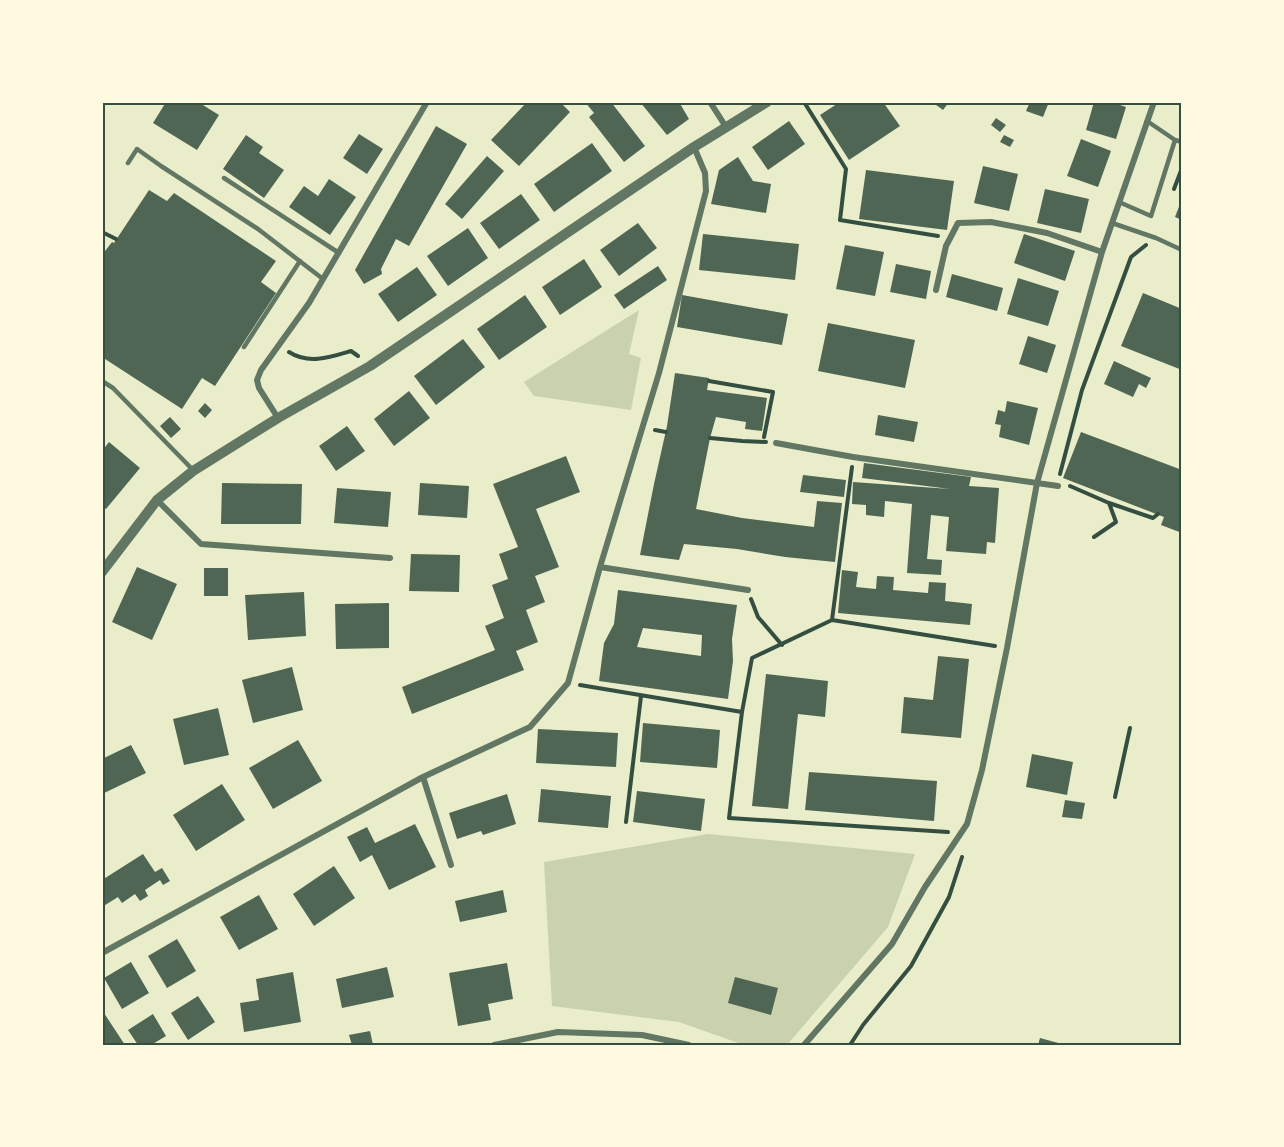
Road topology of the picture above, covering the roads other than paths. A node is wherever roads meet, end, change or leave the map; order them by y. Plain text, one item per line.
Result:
1 (427, 102) edge
2 (710, 102) edge
3 (767, 102) edge
4 (1154, 102) edge
5 (1147, 121) junction
6 (726, 127) junction
7 (1175, 140) junction
8 (1182, 142) edge
9 (694, 147) junction
10 (128, 163) dead end
11 (224, 178) dead end
12 (1119, 202) junction
13 (1112, 223) junction
14 (1182, 250) edge
15 (1102, 252) junction
16 (339, 253) junction
17 (300, 261) junction
18 (323, 279) junction
19 (936, 290) dead end
20 (244, 347) dead end
21 (102, 381) edge
22 (278, 418) junction
23 (776, 443) road end
24 (193, 471) junction
25 (1037, 483) junction
26 (1058, 484) road end
27 (157, 500) junction
28 (390, 558) dead end
29 (600, 567) junction
30 (102, 572) edge
31 (748, 590) dead end
32 (423, 777) junction
33 (451, 865) dead end
34 (102, 953) edge
35 (494, 1045) edge
36 (688, 1045) edge
37 (804, 1045) edge

1 - 16 street
2 - 6 street
3 - 6 street
4 - 5 street
5 - 7 lane
5 - 12 street
6 - 9 street
7 - 8 lane
7 - 12 lane
9 - 22 street
9 - 29 street
10 - 17 lane
11 - 16 lane
12 - 13 street
13 - 14 lane
13 - 15 street
15 - 19 street
15 - 25 street
16 - 18 street
17 - 18 lane
17 - 20 lane
18 - 22 street
21 - 24 lane
22 - 24 street
23 - 25 street
24 - 27 street
25 - 26 street
25 - 37 street
27 - 28 street
27 - 30 street
29 - 31 street
29 - 32 street
32 - 33 street
32 - 34 street
35 - 36 street

